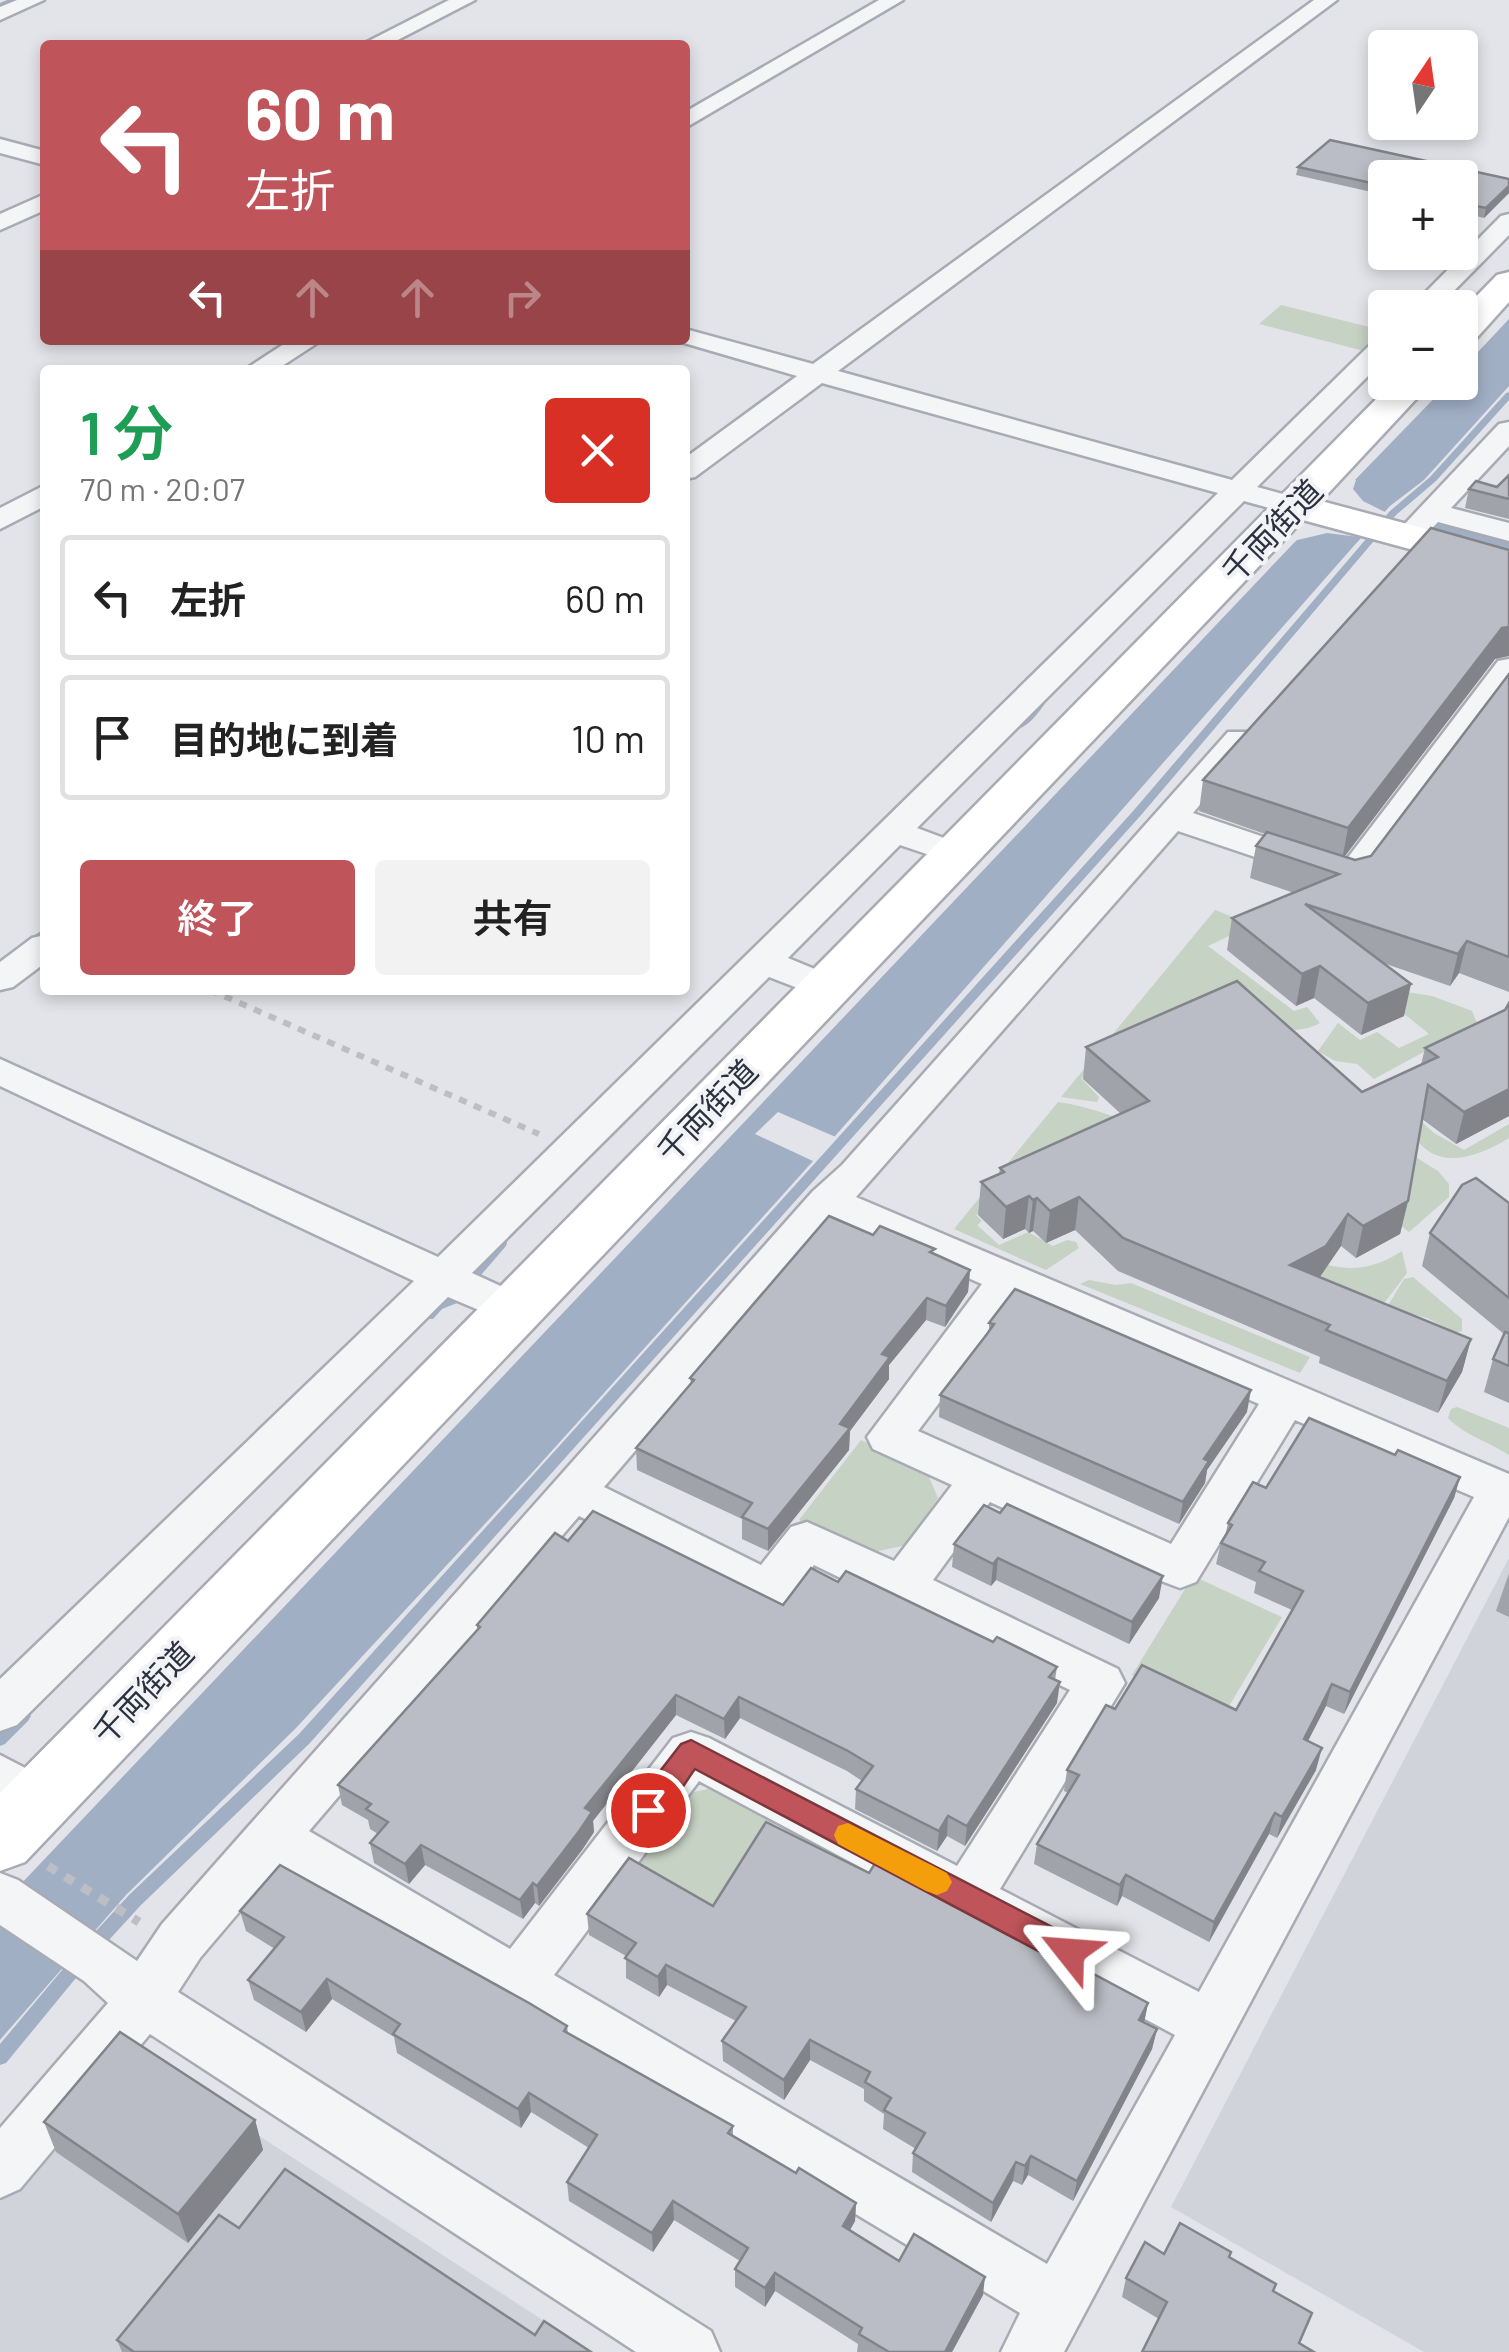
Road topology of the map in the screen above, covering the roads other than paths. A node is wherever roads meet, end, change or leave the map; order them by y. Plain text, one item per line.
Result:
1 (34, 0) edge
2 (465, 0) edge
3 (893, 0) edge
4 (1326, 0) edge
5 (0, 14) edge
6 (381, 40) edge
7 (690, 118) edge
8 (0, 146) edge
9 (40, 157) edge
10 (40, 204) edge
11 (1509, 221) edge
12 (0, 223) edge
13 (1492, 264) edge
14 (1451, 290) edge
15 (1478, 294) edge
16 (690, 338) edge
17 (300, 345) edge
18 (1368, 361) edge
19 (266, 365) edge
20 (810, 371) junction
21 (1397, 400) edge
22 (1304, 423) junction
23 (1509, 430) edge
24 (1361, 438) junction
25 (690, 467) edge
26 (1240, 490) junction
27 (40, 497) edge
28 (1307, 509) junction
29 (0, 520) edge
30 (1509, 532) edge
31 (1409, 538) junction
32 (1509, 564) edge
33 (1509, 668) edge
34 (1262, 715) edge
35 (1042, 717) junction
36 (1170, 817) junction
37 (40, 950) edge
38 (787, 971) junction
39 (0, 979) edge
40 (0, 1072) edge
41 (827, 1201) junction
42 (1009, 1279) junction
43 (471, 1290) junction
44 (1286, 1398) junction
45 (982, 1479) junction
46 (1505, 1491) edge
47 (573, 1492) junction
48 (902, 1586) junction
49 (0, 1710) edge
50 (19, 1788) edge
51 (272, 1836) junction
52 (10, 1864) edge
53 (966, 1897) junction
54 (122, 1981) junction
55 (517, 1981) junction
56 (1209, 2025) junction
57 (0, 2170) edge
58 (1058, 2303) junction
59 (690, 2352) edge
60 (1031, 2352) edge

1 - 5 street
2 - 6 street
3 - 7 street
4 - 20 street
8 - 9 street
10 - 12 street
11 - 13 street
13 - 14 street
13 - 15 street
16 - 20 street
17 - 19 street
18 - 22 street
20 - 25 street
20 - 26 street
21 - 24 street, 千両街道
22 - 24 street
22 - 26 street
23 - 31 street
24 - 28 street, 千両街道
26 - 28 street
26 - 35 street
27 - 29 street
28 - 31 street
28 - 35 street, 千両街道
30 - 31 street
31 - 32 street
33 - 36 street
34 - 36 street
35 - 38 street, 千両街道
36 - 41 street
37 - 39 street
38 - 43 street, 千両街道
38 - 43 street
40 - 43 street
41 - 42 street
41 - 47 street
42 - 44 street
42 - 45 street
43 - 49 street
43 - 50 street, 千両街道
44 - 45 street
44 - 46 street
45 - 48 street
46 - 56 street
47 - 48 street
47 - 51 street
48 - 53 street
50 - 52 street, 千両街道
51 - 54 street
51 - 55 street
52 - 54 street
53 - 55 street
53 - 56 street
54 - 57 street
54 - 59 street
55 - 58 street
56 - 58 street
58 - 60 street

